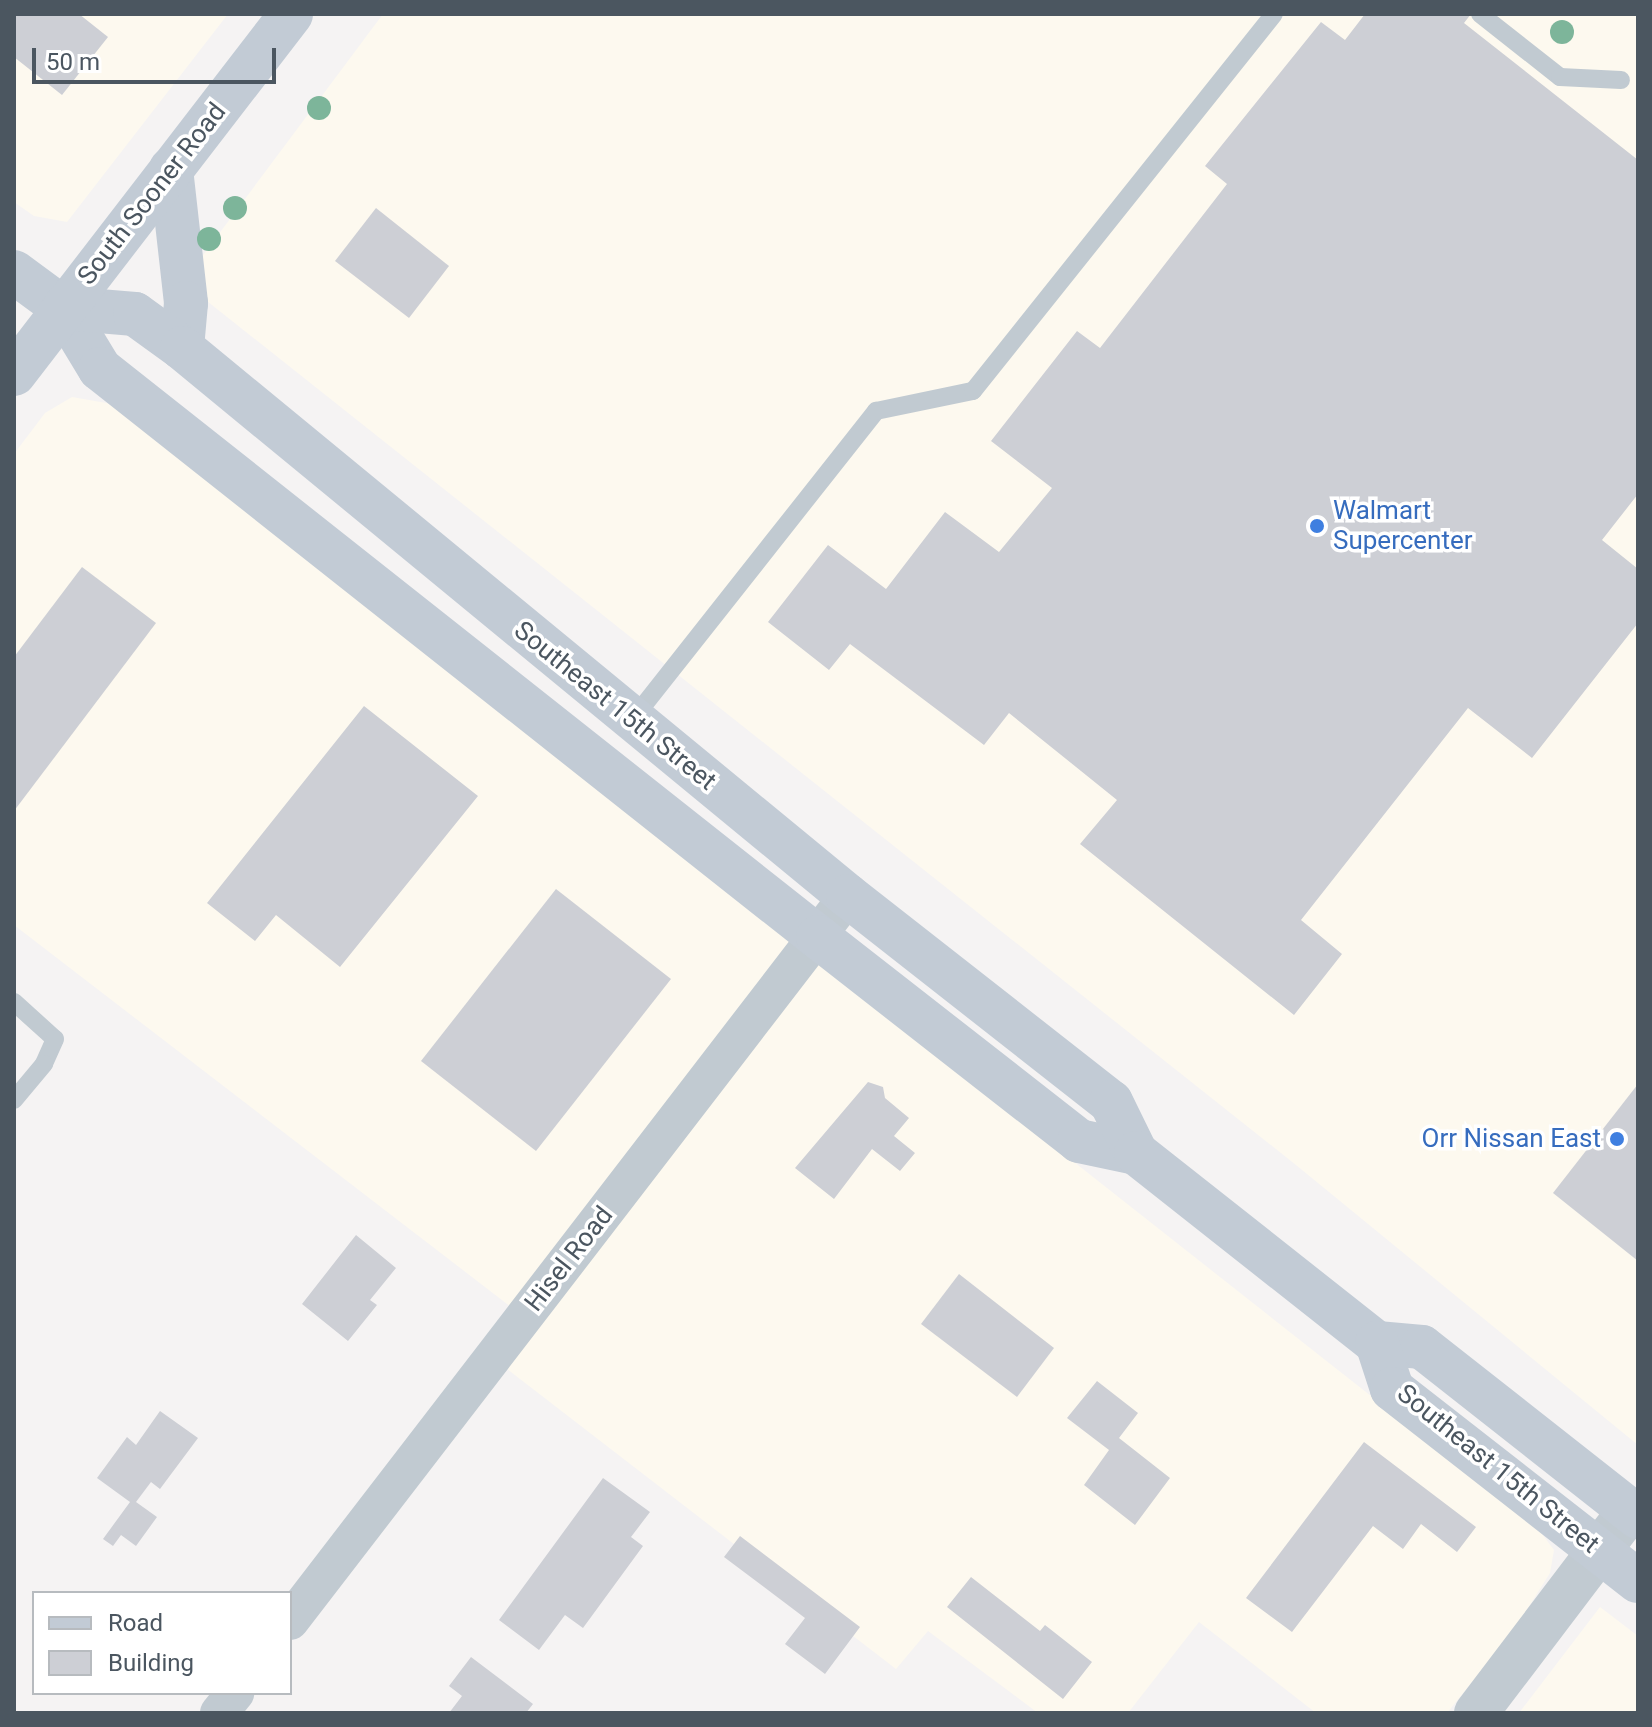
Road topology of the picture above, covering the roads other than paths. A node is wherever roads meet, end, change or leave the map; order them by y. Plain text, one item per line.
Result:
1 (291, 14) edge
2 (1274, 14) edge
3 (1480, 14) edge
4 (1621, 80) dead end
5 (171, 169) junction
6 (14, 272) edge
7 (63, 308) junction
8 (182, 348) junction
9 (14, 374) edge
10 (632, 720) junction
11 (599, 762) junction
12 (848, 896) junction
13 (818, 937) junction
14 (14, 1002) edge
15 (14, 1100) edge
16 (1136, 1153) junction
17 (1377, 1343) junction
18 (1635, 1509) edge
19 (1598, 1550) junction
20 (1638, 1581) edge
21 (292, 1618) edge
22 (233, 1695) edge
23 (219, 1713) edge
24 (1476, 1713) edge

1 - 5 main road, South Sooner Road
2 - 10 lane
3 - 4 lane
5 - 7 main road, South Sooner Road
5 - 8 main road
6 - 7 main road, Southeast 15th Street
7 - 8 main road, Southeast 15th Street
7 - 9 main road, South Sooner Road
7 - 11 main road, Southeast 15th Street
8 - 10 main road, Southeast 15th Street
10 - 11 main road
10 - 12 main road, Southeast 15th Street
11 - 13 main road, Southeast 15th Street
12 - 13 street, Hisel Road
12 - 16 main road, Southeast 15th Street
13 - 16 main road, Southeast 15th Street
13 - 21 street, Hisel Road
14 - 15 lane
16 - 17 main road, Southeast 15th Street
17 - 18 main road, Southeast 15th Street
17 - 19 main road, Southeast 15th Street
18 - 19 street
19 - 20 main road, Southeast 15th Street
19 - 24 street
22 - 23 street

